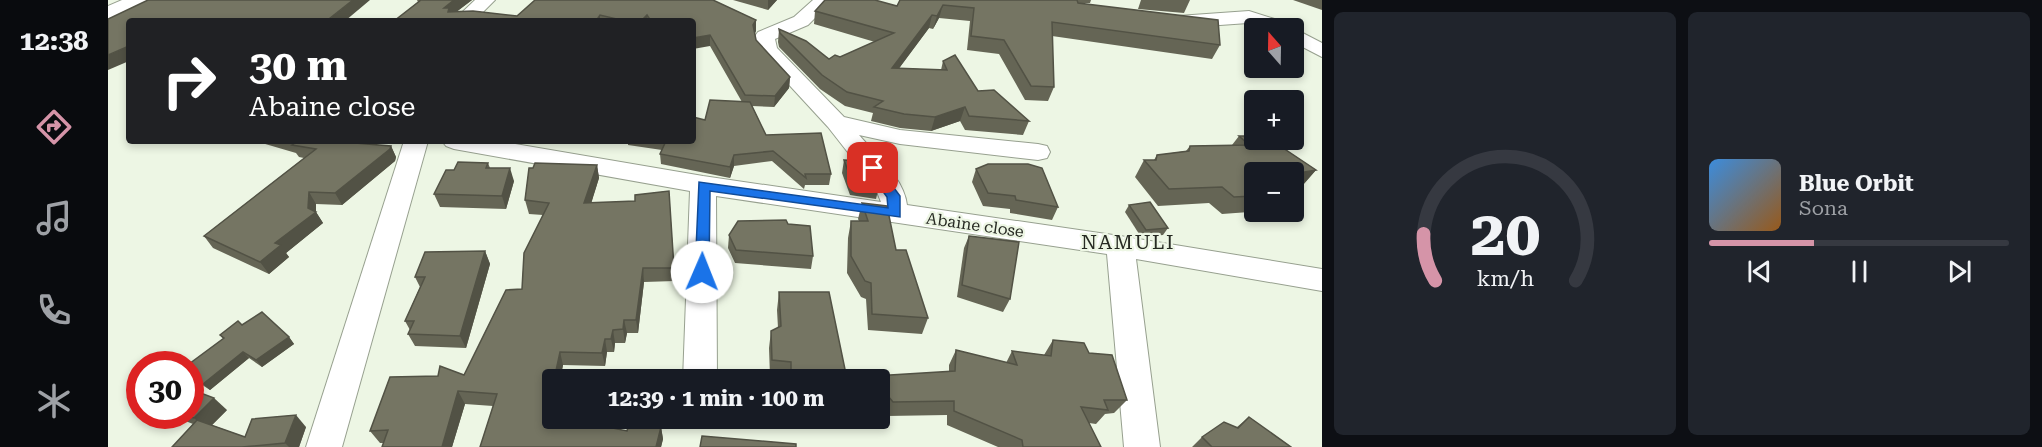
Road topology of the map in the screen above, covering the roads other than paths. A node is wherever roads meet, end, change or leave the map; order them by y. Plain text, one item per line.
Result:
1 (138, 0) edge
2 (486, 0) edge
3 (824, 0) edge
4 (108, 13) edge
5 (466, 18) edge
6 (1252, 18) edge
7 (1162, 21) edge
8 (1304, 40) edge
9 (1322, 51) edge
10 (836, 122) junction
11 (415, 144) edge
12 (472, 144) edge
13 (473, 144) edge
14 (1038, 152) dead end
15 (703, 185) junction
16 (895, 214) junction
17 (1120, 246) junction
18 (1322, 280) edge
19 (700, 369) edge
20 (324, 447) edge
21 (1142, 447) edge

1 - 4 street
2 - 5 street
3 - 10 street
6 - 7 street
8 - 9 street
10 - 14 street
10 - 16 street
11 - 20 street
12 - 15 street, Abaine close
13 - 16 street
15 - 16 street, Abaine close
15 - 19 street
16 - 17 street, Abaine close
17 - 18 street, Abaine close
17 - 21 street

